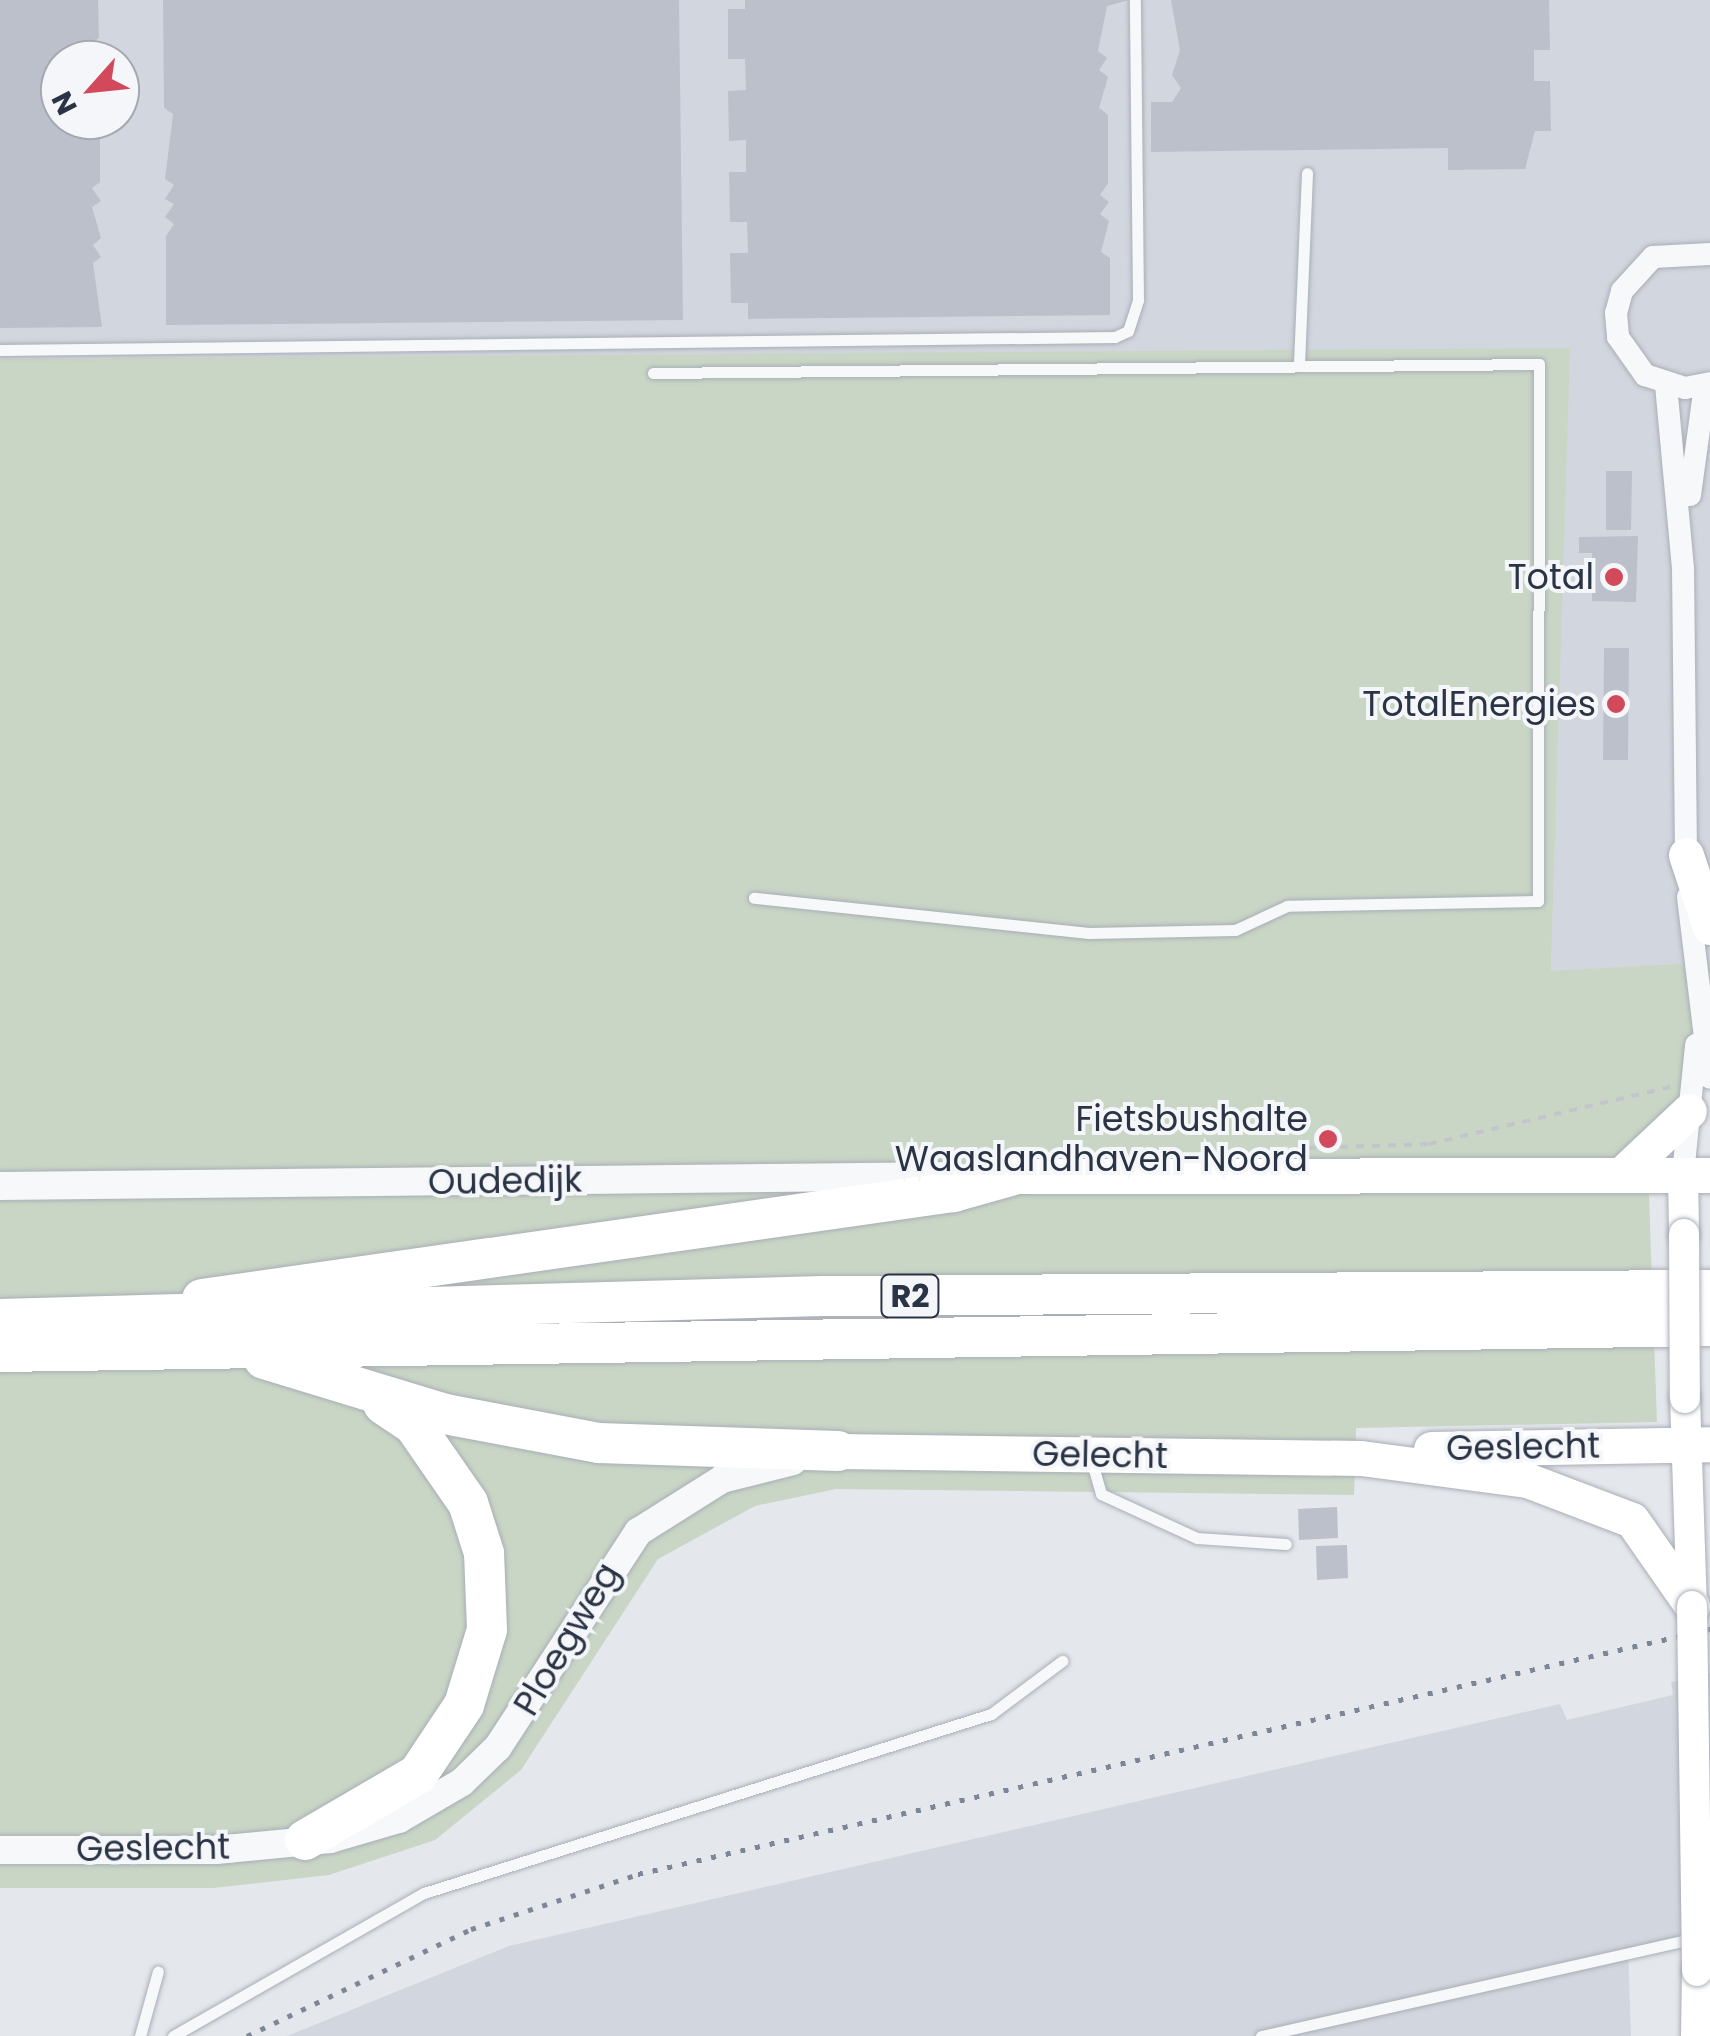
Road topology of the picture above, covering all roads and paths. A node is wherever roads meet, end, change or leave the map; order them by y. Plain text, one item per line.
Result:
1 (1135, 0) edge
2 (1307, 173) dead end
3 (1710, 254) edge
4 (0, 350) edge
5 (1299, 364) junction
6 (652, 373) dead end
7 (1708, 384) edge
8 (1666, 385) junction
9 (1683, 568) junction
10 (1686, 855) joint
11 (754, 898) dead end
12 (1703, 942) edge
13 (1710, 1078) edge
14 (1682, 1098) junction
15 (1287, 1149) dead end
16 (934, 1152) dead end
17 (1001, 1164) junction
18 (1624, 1172) junction
19 (1697, 1175) edge
20 (0, 1186) edge
21 (1710, 1290) edge
22 (110, 1318) junction
23 (0, 1319) edge
24 (1710, 1326) edge
25 (232, 1350) junction
26 (0, 1352) edge
27 (367, 1393) junction
28 (1698, 1444) edge
29 (838, 1451) junction
30 (1090, 1455) junction
31 (1361, 1458) junction
32 (1286, 1544) dead end
33 (1692, 1606) junction
34 (1062, 1660) dead end
35 (305, 1840) junction
36 (0, 1850) edge
37 (1710, 1935) edge
38 (158, 1971) dead end
39 (140, 2036) edge
40 (172, 2036) edge
41 (1261, 2036) edge
42 (1696, 2036) edge

1 - 4 lane
2 - 5 lane
3 - 8 street
5 - 6 lane
5 - 11 lane
7 - 8 street
7 - 9 street
8 - 9 street
9 - 10 street
10 - 12 main road
12 - 13 street
12 - 14 street
14 - 15 path
14 - 18 main road
14 - 19 street
16 - 17 path
17 - 18 main road
17 - 20 street, Oudedijk
17 - 22 highway, R2
18 - 19 main road
19 - 28 main road, bridge
21 - 22 highway, R2
22 - 23 highway, R2
24 - 25 highway, R2
25 - 26 highway, R2
25 - 27 highway, R2
27 - 29 highway, R2
27 - 35 highway, R2
28 - 31 main road, Geslecht
28 - 33 main road
29 - 30 main road, Gelecht
29 - 35 street, Ploegweg
30 - 31 main road, Gelecht
30 - 32 lane
31 - 33 main road
33 - 42 main road, bridge
34 - 40 lane
35 - 36 street, Geslecht
37 - 41 lane
38 - 39 lane

